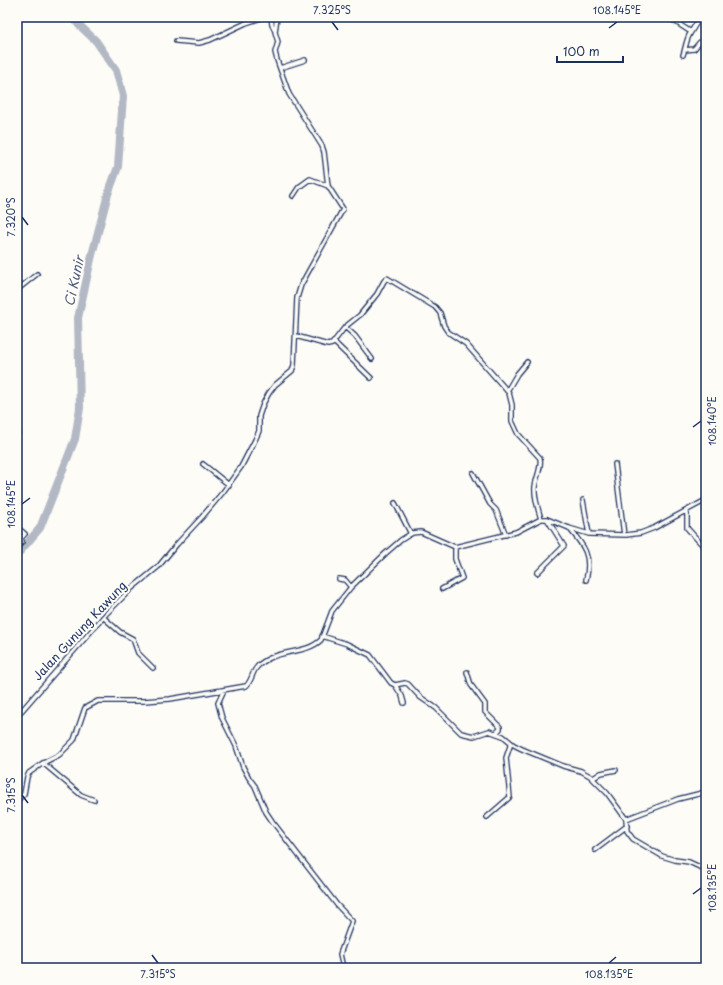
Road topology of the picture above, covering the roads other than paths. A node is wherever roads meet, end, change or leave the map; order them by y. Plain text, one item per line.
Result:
1 (264, 17) edge
2 (271, 17) edge
3 (277, 17) edge
4 (668, 17) edge
5 (700, 17) edge
6 (275, 32) junction
7 (691, 32) junction
8 (176, 40) dead end
9 (706, 43) edge
10 (685, 50) junction
11 (683, 55) dead end
12 (305, 60) dead end
13 (280, 68) junction
14 (328, 186) junction
15 (293, 196) dead end
16 (37, 274) dead end
17 (17, 290) edge
18 (345, 327) junction
19 (296, 336) junction
20 (334, 342) junction
21 (372, 358) dead end
22 (527, 362) dead end
23 (371, 378) dead end
24 (507, 391) junction
25 (203, 464) dead end
26 (614, 464) dead end
27 (472, 473) dead end
28 (228, 485) junction
29 (583, 500) dead end
30 (706, 500) edge
31 (395, 503) dead end
32 (687, 511) junction
33 (541, 519) junction
34 (546, 519) junction
35 (17, 527) edge
36 (569, 528) junction
37 (411, 534) junction
38 (506, 534) junction
39 (589, 534) junction
40 (624, 535) junction
41 (455, 547) junction
42 (17, 548) edge
43 (706, 549) edge
44 (537, 573) dead end
45 (339, 579) dead end
46 (586, 580) dead end
47 (352, 587) junction
48 (442, 589) dead end
49 (103, 617) junction
50 (322, 636) junction
51 (153, 668) dead end
52 (467, 672) dead end
53 (395, 685) junction
54 (224, 690) junction
55 (404, 703) dead end
56 (17, 716) edge
57 (496, 733) junction
58 (511, 743) junction
59 (42, 763) junction
60 (616, 770) dead end
61 (592, 779) junction
62 (706, 792) edge
63 (94, 800) dead end
64 (17, 801) edge
65 (487, 817) dead end
66 (626, 819) junction
67 (627, 826) junction
68 (595, 850) dead end
69 (706, 870) edge
70 (343, 968) edge

1 - 8 street
2 - 6 street
3 - 6 street
4 - 7 street
5 - 7 street
6 - 13 street
7 - 10 street
9 - 10 street
10 - 11 street
12 - 13 street
13 - 14 street
14 - 15 street
14 - 19 street, Jalan Gunung Kawung
16 - 17 street
18 - 20 street
18 - 21 street
18 - 24 street
19 - 20 street
19 - 28 street, Jalan Gunung Kawung
20 - 23 street
22 - 24 street
24 - 33 street
25 - 28 street
26 - 40 street
27 - 38 street
28 - 49 street, Jalan Gunung Kawung
29 - 39 street
30 - 32 street
31 - 37 street
32 - 40 street
32 - 43 street
33 - 34 street
33 - 38 street
34 - 36 street
34 - 44 street
35 - 42 street
36 - 39 street
36 - 46 street
37 - 41 street
37 - 47 street
38 - 41 street
39 - 40 street
41 - 48 street
45 - 47 street
47 - 50 street
49 - 51 street
49 - 56 street, Jalan Gunung Kawung
50 - 53 street
50 - 54 street
52 - 57 street
53 - 55 street
53 - 57 street
54 - 59 street
54 - 70 street
57 - 58 street
58 - 61 street
58 - 65 street
59 - 63 street
59 - 64 street
60 - 61 street
61 - 66 street
62 - 66 street
66 - 67 street
67 - 68 street
67 - 69 street

